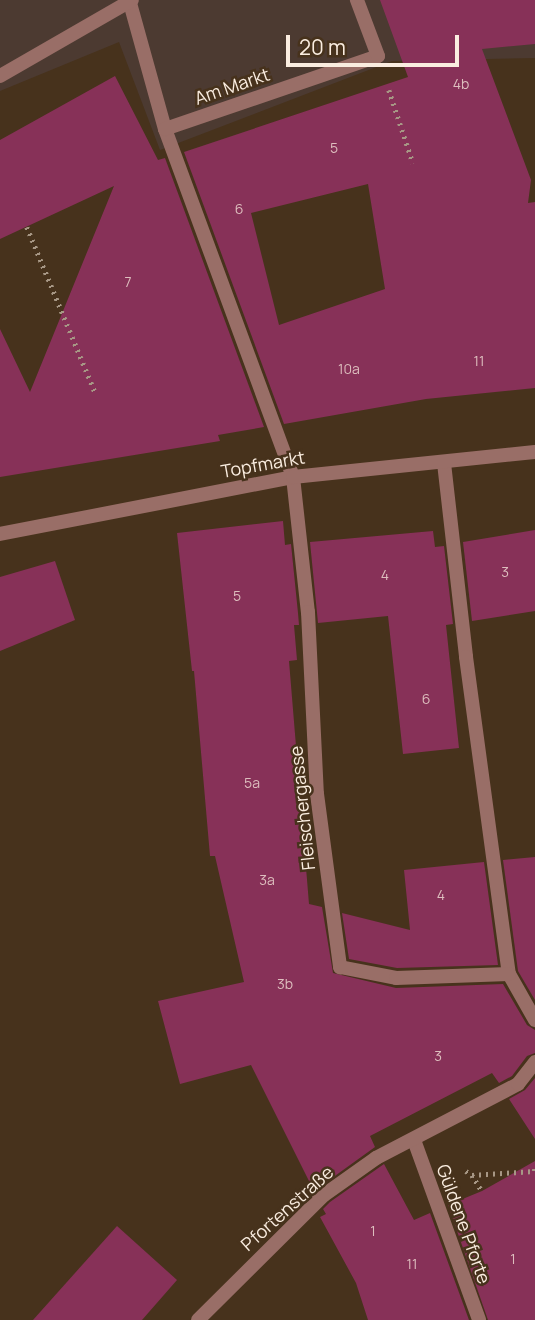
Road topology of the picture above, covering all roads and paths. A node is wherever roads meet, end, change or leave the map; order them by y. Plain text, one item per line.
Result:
1 (357, 0) edge
2 (131, 2) edge
3 (378, 56) junction
4 (0, 76) edge
5 (165, 129) junction
6 (413, 163) dead end
7 (27, 227) dead end
8 (96, 394) dead end
9 (535, 452) edge
10 (444, 463) junction
11 (293, 477) junction
12 (0, 534) edge
13 (509, 974) junction
14 (535, 1020) edge
15 (535, 1062) edge
16 (414, 1140) junction
17 (535, 1167) edge
18 (472, 1175) dead end
19 (198, 1320) edge
20 (479, 1320) edge

1 - 3 street
2 - 4 street
2 - 5 street
3 - 5 street, Am Markt
3 - 6 path
5 - 11 street
7 - 8 path
9 - 10 street, Topfmarkt
10 - 11 street, Topfmarkt
10 - 13 street
11 - 12 street, Topfmarkt
11 - 13 street, Fleischergasse
13 - 14 street
15 - 16 street, Pfortenstraße
16 - 19 street, Pfortenstraße
16 - 20 street, Güldene Pforte
17 - 18 path

